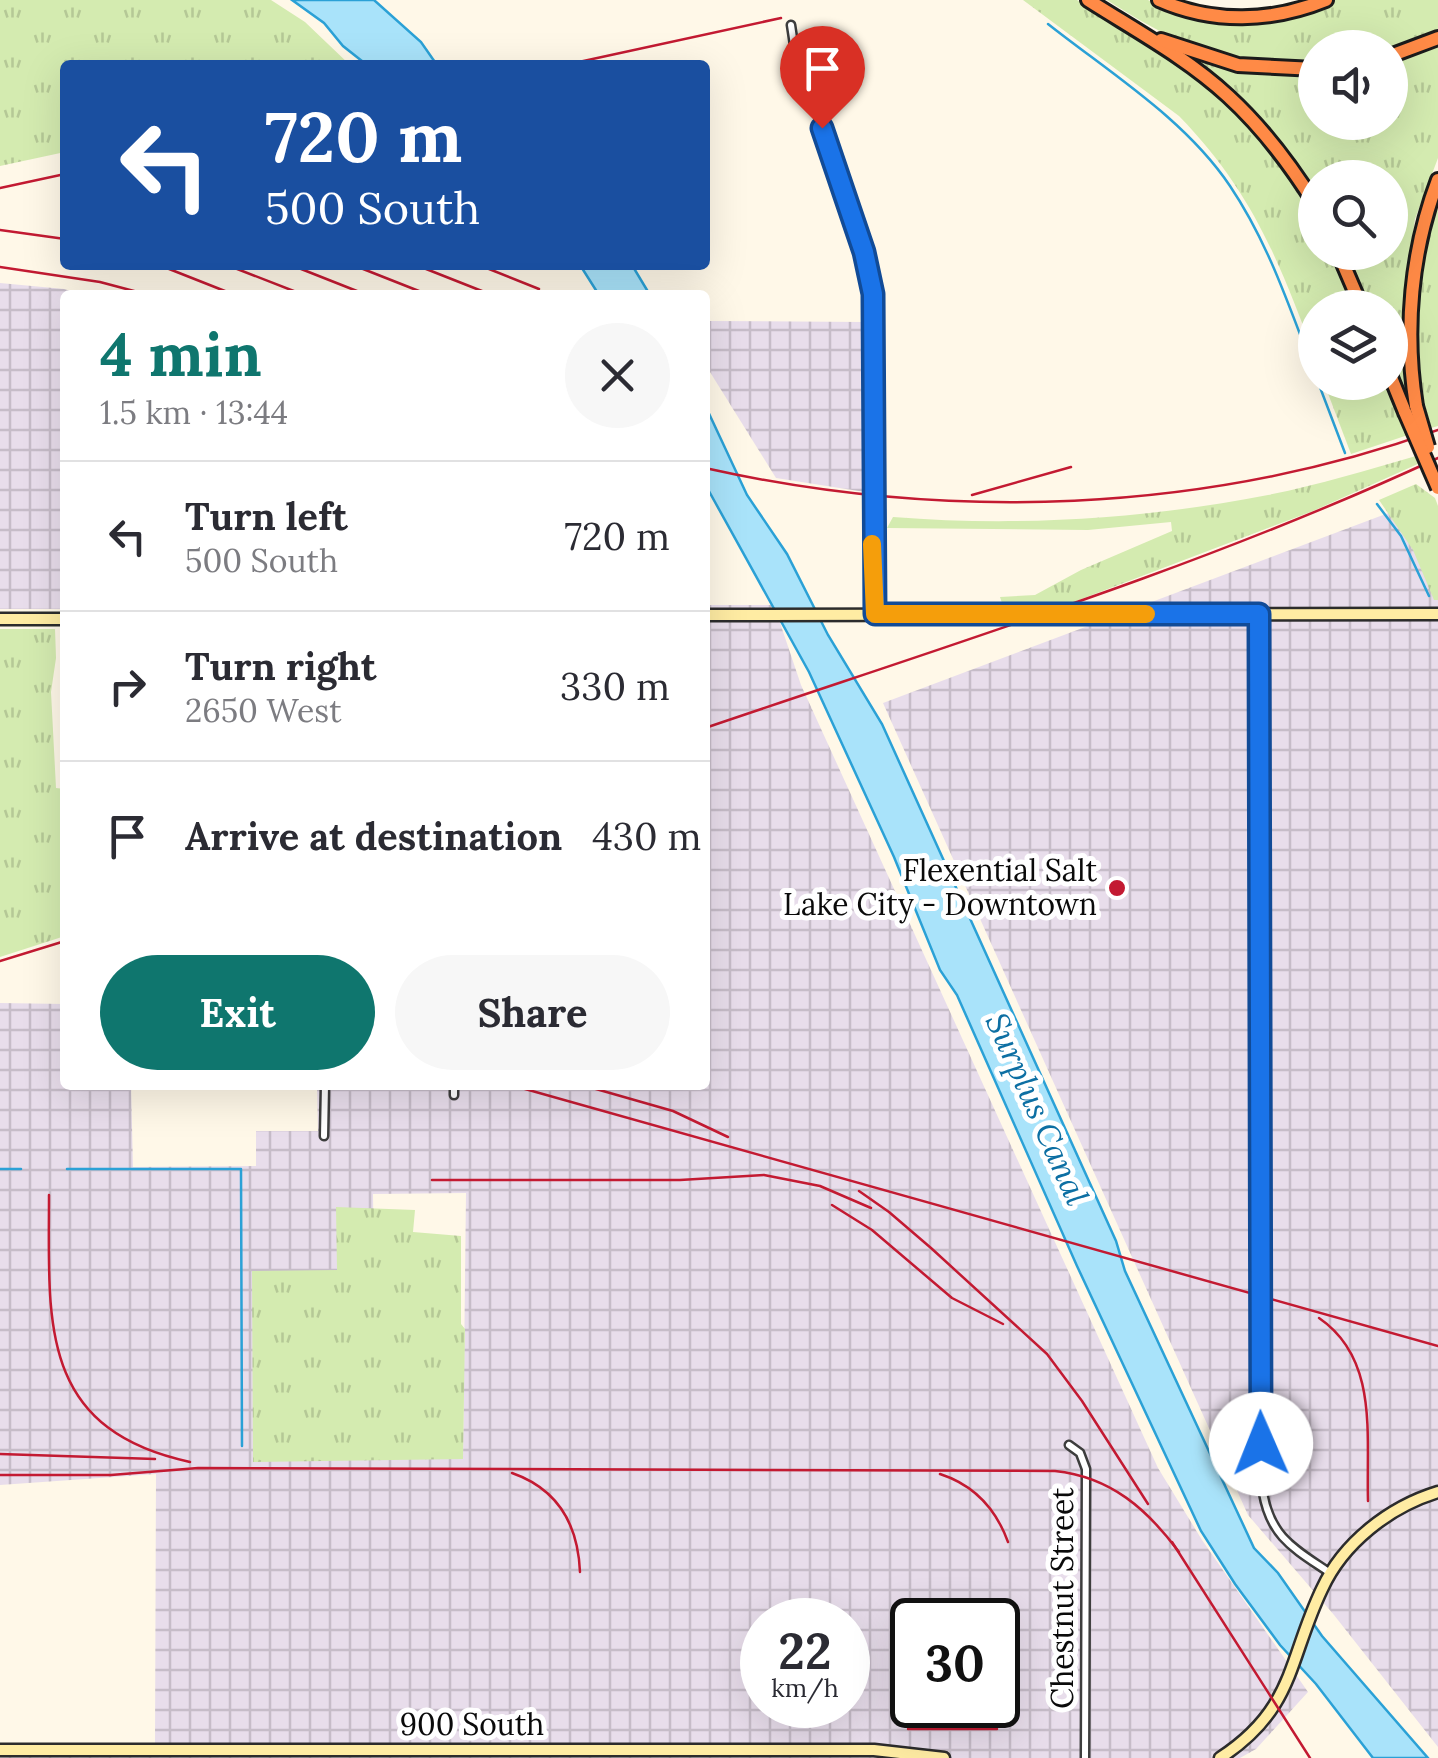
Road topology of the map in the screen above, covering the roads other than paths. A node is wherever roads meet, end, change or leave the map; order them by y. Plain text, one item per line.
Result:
1 (1088, 0) edge
2 (1158, 0) edge
3 (1326, 0) edge
4 (1118, 20) junction
5 (791, 25) dead end
6 (1438, 38) edge
7 (1408, 49) edge
8 (1298, 69) edge
9 (1298, 178) edge
10 (1438, 180) edge
11 (1405, 400) edge
12 (1411, 409) junction
13 (1438, 477) edge
14 (1438, 488) edge
15 (710, 614) edge
16 (875, 614) junction
17 (1259, 614) junction
18 (1438, 614) edge
19 (0, 620) edge
20 (60, 620) edge
21 (326, 1090) edge
22 (454, 1090) edge
23 (454, 1095) dead end
24 (324, 1136) dead end
25 (1069, 1445) dead end
26 (1438, 1492) edge
27 (1330, 1573) junction
28 (0, 1750) edge
29 (802, 1754) edge
30 (944, 1758) edge
31 (1086, 1758) edge
32 (1220, 1758) edge

1 - 4 highway
2 - 3 highway
4 - 8 highway
4 - 9 highway
5 - 16 street
6 - 7 highway
10 - 12 highway
11 - 12 highway
12 - 13 highway, bridge
12 - 14 highway, bridge
15 - 16 street
16 - 17 street
17 - 18 street
17 - 27 street
19 - 20 street
21 - 24 street
22 - 23 street
25 - 31 street, Chestnut Street
26 - 27 street
27 - 32 street
28 - 29 street, 900 South
29 - 30 street, 900 South

